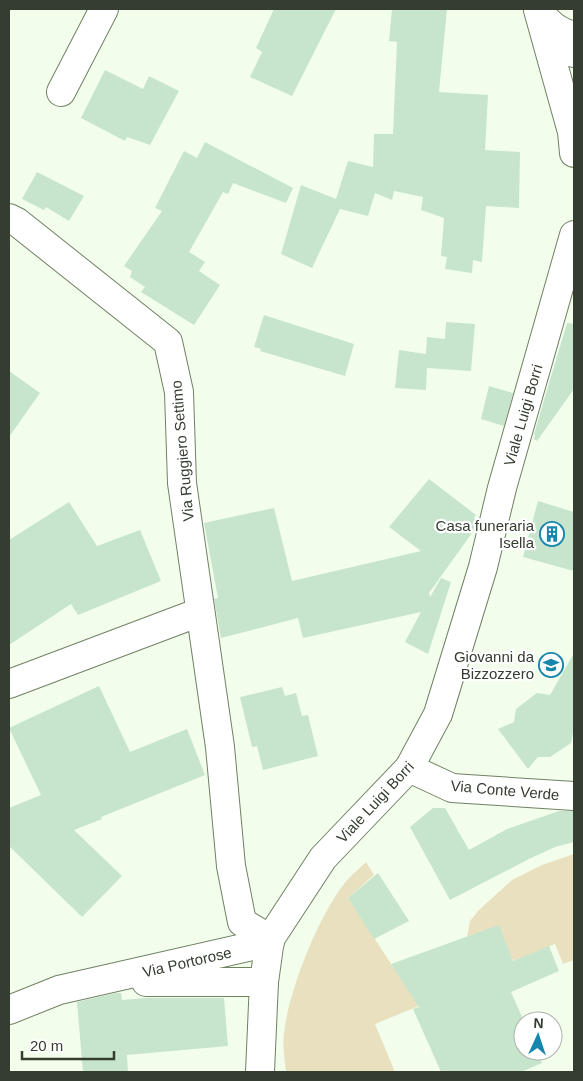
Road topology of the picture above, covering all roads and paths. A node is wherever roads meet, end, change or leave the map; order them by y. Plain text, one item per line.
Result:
1 (104, 9) edge
2 (538, 9) edge
3 (569, 40) edge
4 (62, 92) dead end
5 (574, 153) edge
6 (9, 218) edge
7 (574, 235) edge
8 (200, 612) junction
9 (9, 684) edge
10 (409, 768) junction
11 (574, 796) edge
12 (270, 941) junction
13 (104, 981) junction
14 (264, 982) junction
15 (9, 1010) edge
16 (260, 1072) edge

1 - 4 street
2 - 3 street
2 - 5 street
6 - 8 street, Via Ruggiero Settimo
7 - 10 street, Viale Luigi Borri
8 - 9 street
8 - 12 street, Via Ruggiero Settimo
10 - 11 street, Via Conte Verde
10 - 12 street, Viale Luigi Borri
12 - 13 street, Via Portorose
12 - 14 street, Viale Luigi Borri
13 - 14 street, Via Portorose
13 - 15 street, Via Portorose
14 - 16 street, Viale Luigi Borri

